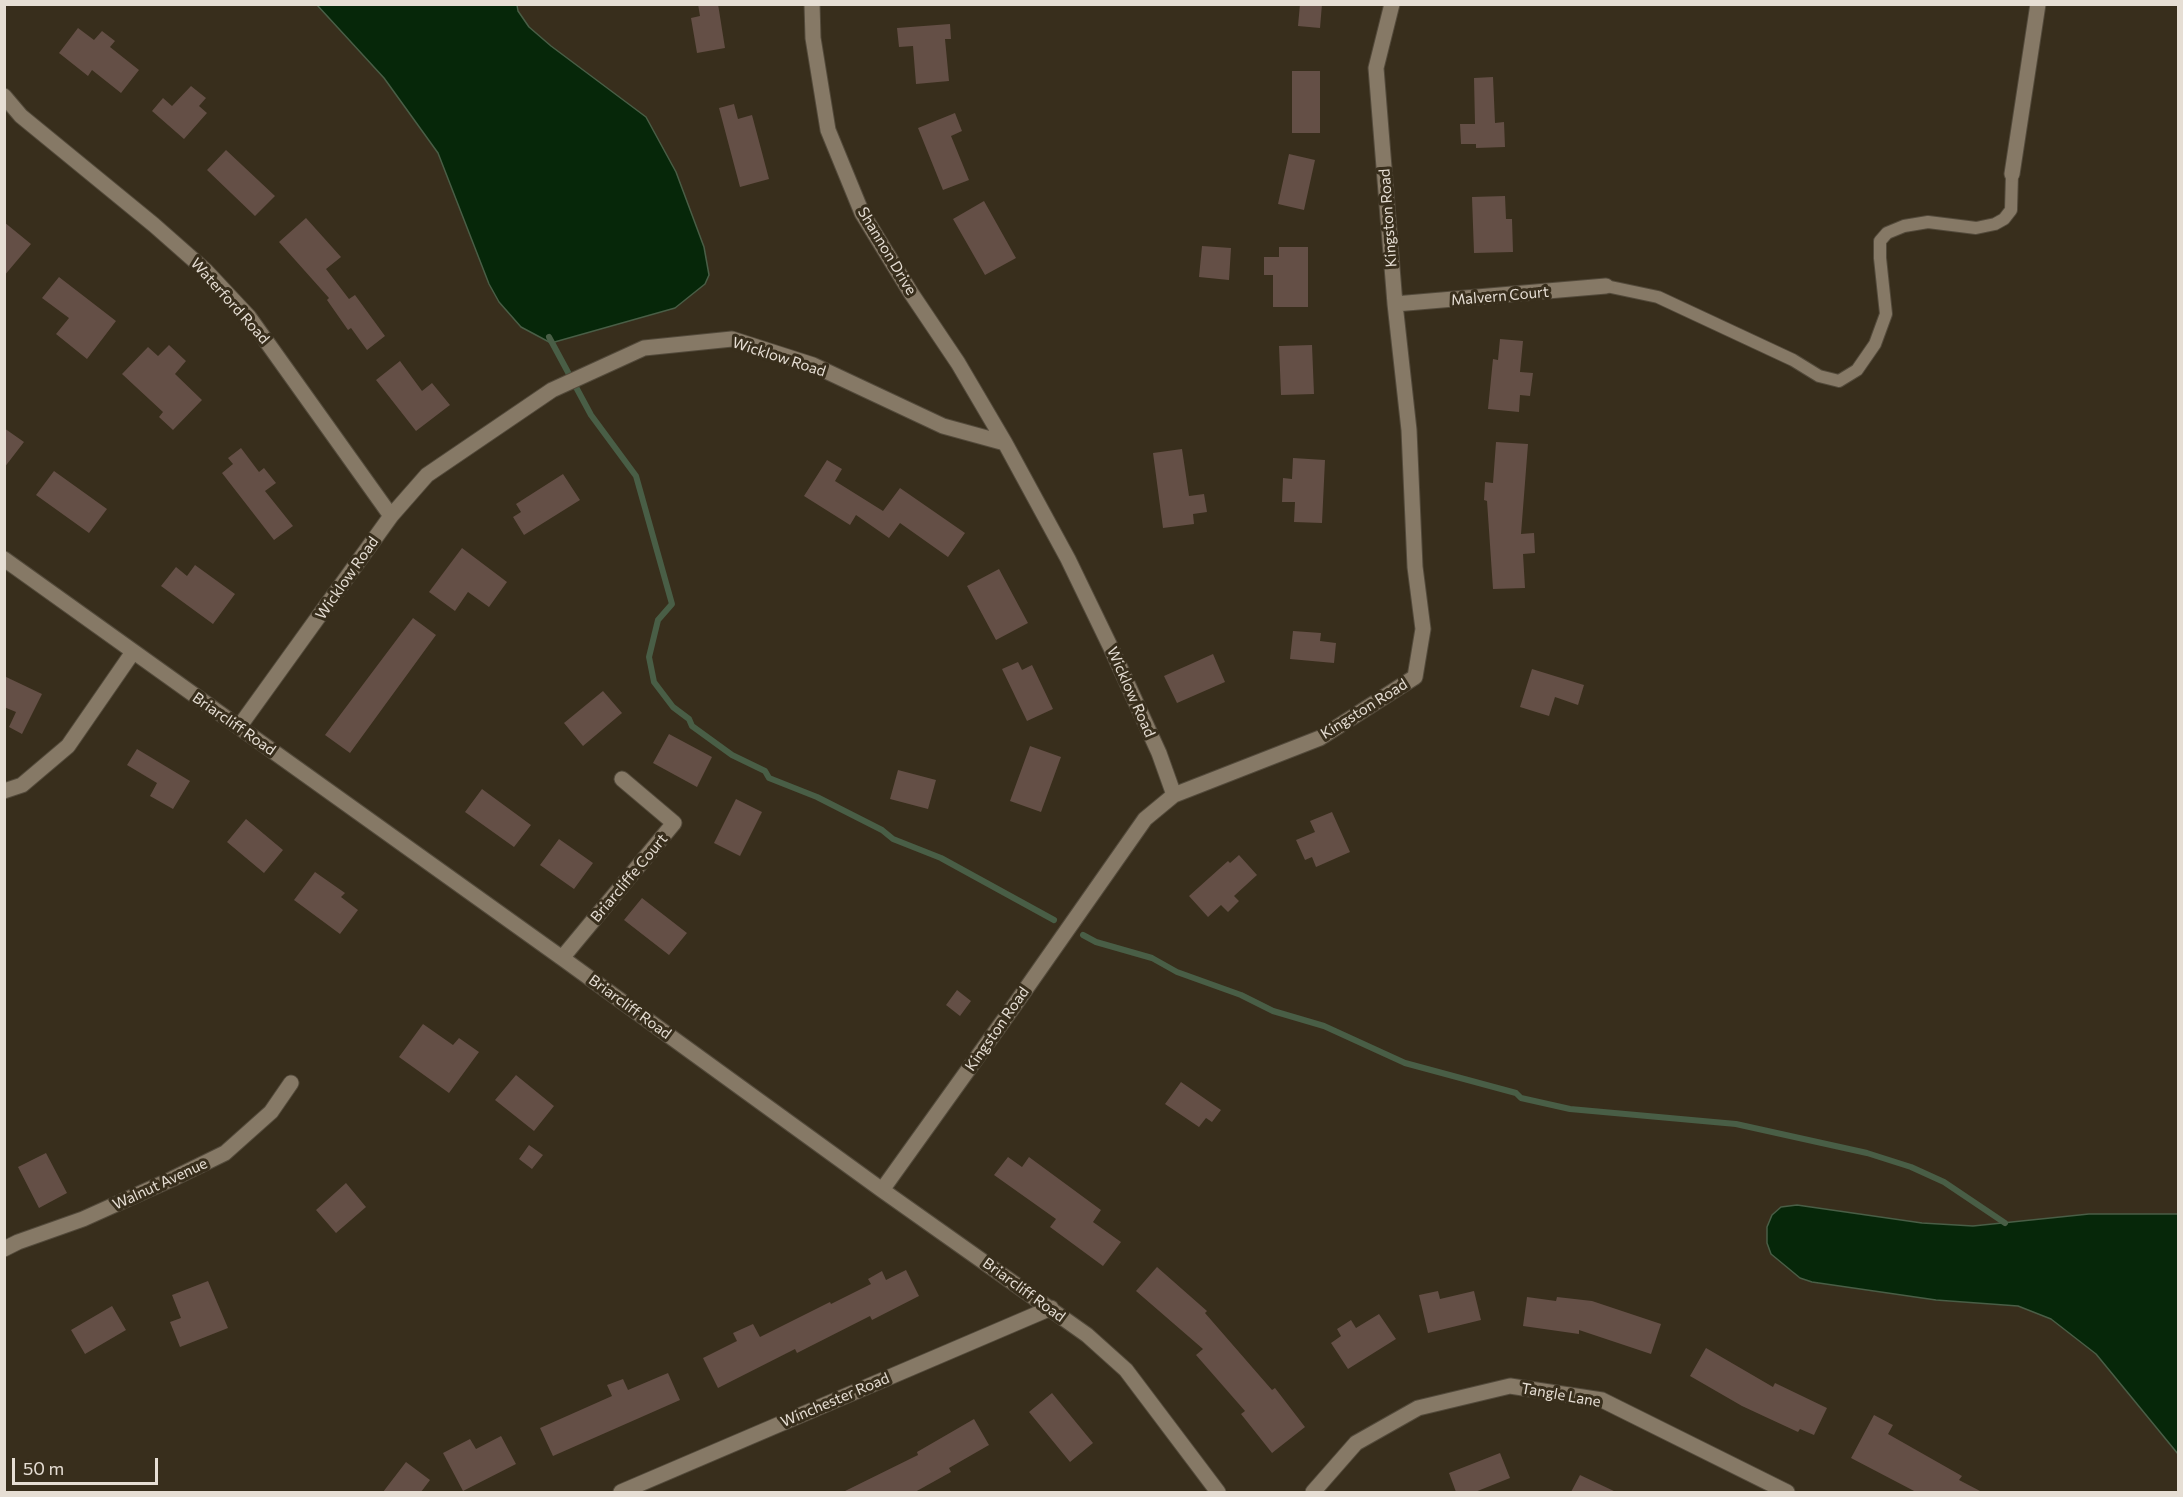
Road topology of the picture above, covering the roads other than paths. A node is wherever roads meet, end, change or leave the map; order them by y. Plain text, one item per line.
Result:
1 (812, 4) edge
2 (1392, 4) edge
3 (2038, 4) edge
4 (4, 96) edge
5 (2012, 174) joint
6 (1606, 286) joint
7 (1395, 304) junction
8 (1005, 443) junction
9 (391, 516) junction
10 (4, 559) edge
11 (133, 652) junction
12 (239, 727) junction
13 (622, 779) dead end
14 (4, 791) edge
15 (1174, 795) junction
16 (562, 958) junction
17 (291, 1083) dead end
18 (882, 1190) junction
19 (4, 1249) edge
20 (1051, 1308) junction
21 (621, 1492) edge
22 (1218, 1492) edge
23 (1314, 1492) edge
24 (1786, 1492) edge

1 - 8 street, Shannon Drive
2 - 7 street, Kingston Road
3 - 5 street
4 - 9 street, Waterford Road
5 - 6 lane
6 - 7 street, Malvern Court
7 - 15 street, Kingston Road
8 - 9 street, Wicklow Road
8 - 15 street, Wicklow Road
9 - 12 street, Wicklow Road
10 - 11 street, Briarcliff Road
11 - 12 street, Briarcliff Road
11 - 14 street
12 - 16 street, Briarcliff Road
13 - 16 street, Briarcliffe Court
15 - 18 street, Kingston Road
16 - 18 street, Briarcliff Road
17 - 19 street, Walnut Avenue
18 - 20 street, Briarcliff Road
20 - 21 street, Winchester Road
20 - 22 street, Briarcliff Road
23 - 24 street, Tangle Lane

